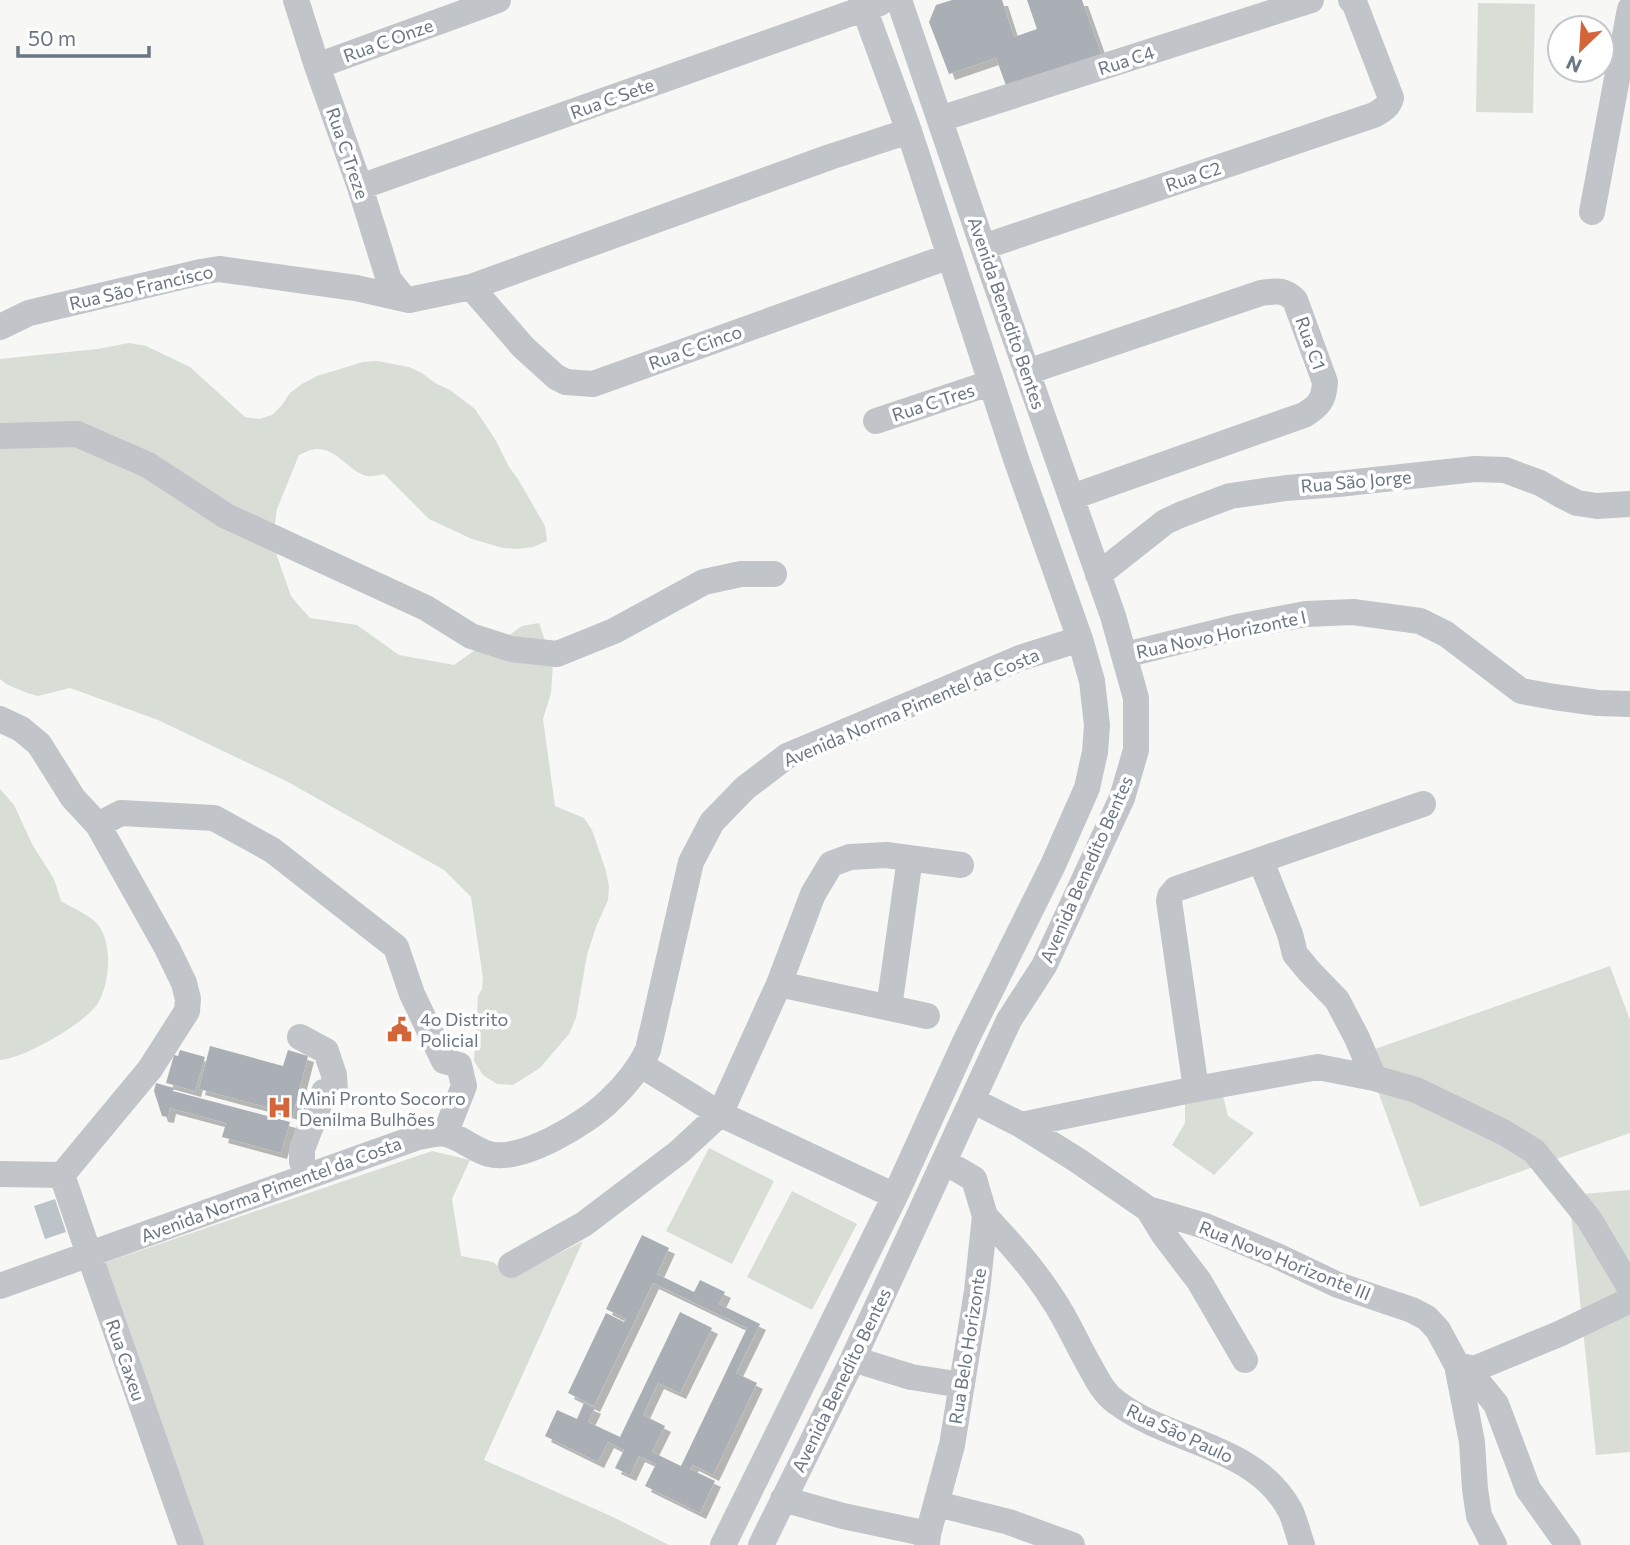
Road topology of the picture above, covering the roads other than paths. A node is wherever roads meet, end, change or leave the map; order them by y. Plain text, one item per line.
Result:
1 (296, 0) edge
2 (498, 0) edge
3 (889, 0) edge
4 (899, 0) edge
5 (1311, 0) edge
6 (1353, 1) edge
7 (862, 4) edge
8 (1630, 9) edge
9 (317, 66) junction
10 (940, 119) junction
11 (1619, 127) edge
12 (909, 131) junction
13 (360, 187) junction
14 (1592, 212) dead end
15 (983, 247) junction
16 (950, 256) junction
17 (471, 287) junction
18 (409, 300) junction
19 (0, 327) edge
20 (1027, 372) junction
21 (990, 383) junction
22 (876, 421) dead end
23 (0, 436) edge
24 (1053, 444) junction
25 (1016, 459) junction
26 (1072, 497) junction
27 (1630, 504) edge
28 (774, 574) dead end
29 (1098, 575) junction
30 (1080, 639) junction
31 (1125, 655) junction
32 (1630, 704) edge
33 (0, 719) edge
34 (1423, 804) dead end
35 (98, 825) junction
36 (910, 858) junction
37 (1261, 860) junction
38 (961, 865) dead end
39 (779, 984) junction
40 (890, 1008) junction
41 (982, 1008) junction
42 (927, 1016) dead end
43 (1009, 1020) junction
44 (300, 1037) dead end
45 (641, 1065) junction
46 (1374, 1078) junction
47 (1196, 1089) junction
48 (972, 1100) junction
49 (720, 1114) junction
50 (1021, 1125) junction
51 (445, 1133) junction
52 (945, 1162) junction
53 (0, 1174) edge
54 (62, 1175) junction
55 (307, 1176) junction
56 (895, 1196) junction
57 (1148, 1209) junction
58 (985, 1216) junction
59 (89, 1254) junction
60 (512, 1265) dead end
61 (0, 1286) edge
62 (1630, 1288) edge
63 (1630, 1300) edge
64 (853, 1359) junction
65 (1245, 1360) dead end
66 (1465, 1367) junction
67 (961, 1385) junction
68 (783, 1499) junction
69 (937, 1504) junction
70 (927, 1540) edge
71 (191, 1545) edge
72 (723, 1545) edge
73 (761, 1545) edge
74 (1072, 1545) edge
75 (1302, 1545) edge
76 (1494, 1545) edge
77 (1568, 1545) edge

1 - 9 street, Rua C Treze
2 - 9 street, Rua C Onze
3 - 7 street, Rua C Sete
4 - 10 street, Avenida Benedito Bentes
5 - 10 street, Rua C4
6 - 15 street, Rua C2
7 - 12 street, Avenida Benedito Bentes
7 - 13 street, Rua C Sete
8 - 11 street
9 - 13 street, Rua C Treze
10 - 15 street, Avenida Benedito Bentes
11 - 14 street
12 - 16 street, Avenida Benedito Bentes
12 - 17 street
13 - 18 street, Rua C Treze
15 - 20 street, Avenida Benedito Bentes
16 - 17 street, Rua C Cinco
16 - 21 street, Avenida Benedito Bentes
17 - 18 street
18 - 19 street, Rua São Francisco
20 - 24 street, Avenida Benedito Bentes
20 - 26 street, Rua C1
21 - 22 street, Rua C Tres
21 - 25 street, Avenida Benedito Bentes
23 - 28 street
24 - 25 street
24 - 26 street, Avenida Benedito Bentes
25 - 30 street, Avenida Benedito Bentes
26 - 29 street, Avenida Benedito Bentes
27 - 29 street, Rua São Jorge
29 - 31 street, Avenida Benedito Bentes
30 - 41 street, Avenida Benedito Bentes
30 - 45 street, Avenida Norma Pimentel da Costa
31 - 32 street, Rua Novo Horizonte I
31 - 43 street, Avenida Benedito Bentes
33 - 35 street
34 - 37 street
35 - 51 street
35 - 54 street
36 - 38 street
36 - 39 street
36 - 40 street
37 - 46 street
37 - 47 street
39 - 40 street
39 - 49 street
40 - 42 street
41 - 43 street
41 - 56 street, Avenida Benedito Bentes
43 - 48 street, Avenida Benedito Bentes
44 - 55 street
45 - 49 street
45 - 51 street, Avenida Norma Pimentel da Costa
46 - 47 street
46 - 62 street
47 - 50 street
48 - 50 street, Rua Novo Horizonte III
48 - 52 street, Avenida Benedito Bentes
49 - 56 street
49 - 60 street
50 - 57 street, Rua Novo Horizonte III
51 - 55 street, Avenida Norma Pimentel da Costa
52 - 58 street, Rua Belo Horizonte
52 - 64 street, Avenida Benedito Bentes
53 - 54 street
54 - 59 street, Rua Caxeu
55 - 59 street, Avenida Norma Pimentel da Costa
56 - 72 street, Avenida Benedito Bentes
57 - 65 street
57 - 66 street, Rua Novo Horizonte III
58 - 67 street, Rua Belo Horizonte
58 - 75 street, Rua São Paulo
59 - 61 street, Avenida Norma Pimentel da Costa
59 - 71 street, Rua Caxeu
63 - 66 street
64 - 67 street
64 - 68 street, Avenida Benedito Bentes
66 - 76 street, Rua Novo Horizonte III
66 - 77 street
67 - 69 street, Rua Belo Horizonte
68 - 70 street
68 - 73 street, Avenida Benedito Bentes
69 - 70 street, Rua Belo Horizonte
69 - 74 street

